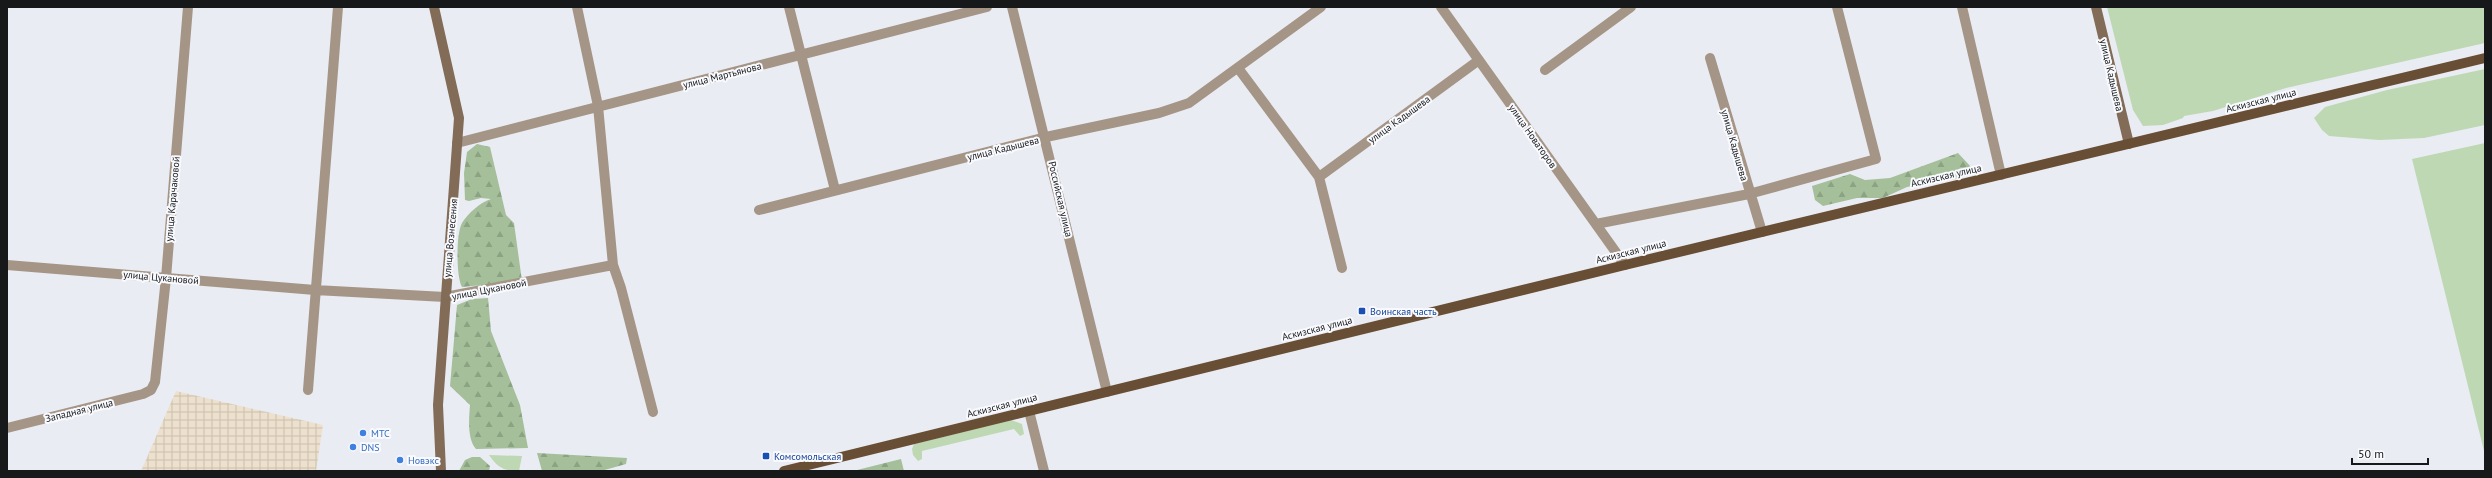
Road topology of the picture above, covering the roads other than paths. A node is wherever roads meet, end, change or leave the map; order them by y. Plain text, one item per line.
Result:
1 (188, 7) edge
2 (338, 7) edge
3 (434, 7) edge
4 (577, 7) edge
5 (789, 7) edge
6 (987, 7) edge
7 (1012, 7) edge
8 (1321, 7) edge
9 (1441, 7) edge
10 (1631, 7) edge
11 (1837, 7) edge
12 (1962, 7) edge
13 (2096, 7) edge
14 (801, 55) junction
15 (1710, 58) dead end
16 (2485, 58) edge
17 (1479, 60) junction
18 (1238, 68) junction
19 (1545, 70) dead end
20 (598, 106) junction
21 (1046, 137) junction
22 (457, 143) junction
23 (2128, 144) junction
24 (2001, 174) junction
25 (1319, 178) junction
26 (835, 190) junction
27 (1749, 194) junction
28 (759, 210) dead end
29 (1596, 224) junction
30 (1762, 232) junction
31 (7, 265) edge
32 (613, 265) junction
33 (1625, 265) junction
34 (1342, 268) dead end
35 (166, 278) junction
36 (316, 290) junction
37 (445, 297) junction
38 (151, 390) joint
39 (308, 390) dead end
40 (1107, 392) junction
41 (1029, 410) junction
42 (653, 412) dead end
43 (7, 428) edge
44 (441, 471) edge
45 (784, 471) edge
46 (1044, 471) edge

1 - 35 street, улица Карачаковой
2 - 36 street
3 - 22 street, улица Вознесения
4 - 20 street
5 - 14 street
6 - 14 street, улица Мартьянова
7 - 21 street, Российская улица
8 - 18 street, улица Кадышева
9 - 17 street, улица Новаторов
10 - 19 street
11 - 27 street
12 - 24 street
13 - 23 street, улица Кадышева
14 - 20 street, улица Мартьянова
14 - 26 street
15 - 27 street, улица Кадышева
16 - 23 main road, Аскизская улица
17 - 25 street, улица Кадышева
17 - 29 street, улица Новаторов
18 - 21 street, улица Кадышева
18 - 25 street
20 - 22 street, улица Мартьянова
20 - 32 street
21 - 26 street, улица Кадышева
21 - 40 street, Российская улица
22 - 37 street, улица Вознесения
23 - 24 main road, Аскизская улица
24 - 30 main road, Аскизская улица
25 - 34 street
26 - 28 street, улица Кадышева
27 - 29 street
27 - 30 street, улица Кадышева
29 - 33 street, улица Новаторов
30 - 33 main road, Аскизская улица
31 - 35 street, улица Цукановой
32 - 37 street, улица Цукановой
32 - 42 street
33 - 40 main road, Аскизская улица
35 - 36 street, улица Цукановой
35 - 38 street, улица Карачаковой
36 - 37 street, улица Цукановой
36 - 39 street
37 - 44 street, улица Вознесения
38 - 43 street, Западная улица
40 - 41 main road, Аскизская улица
41 - 45 main road, Аскизская улица
41 - 46 street

